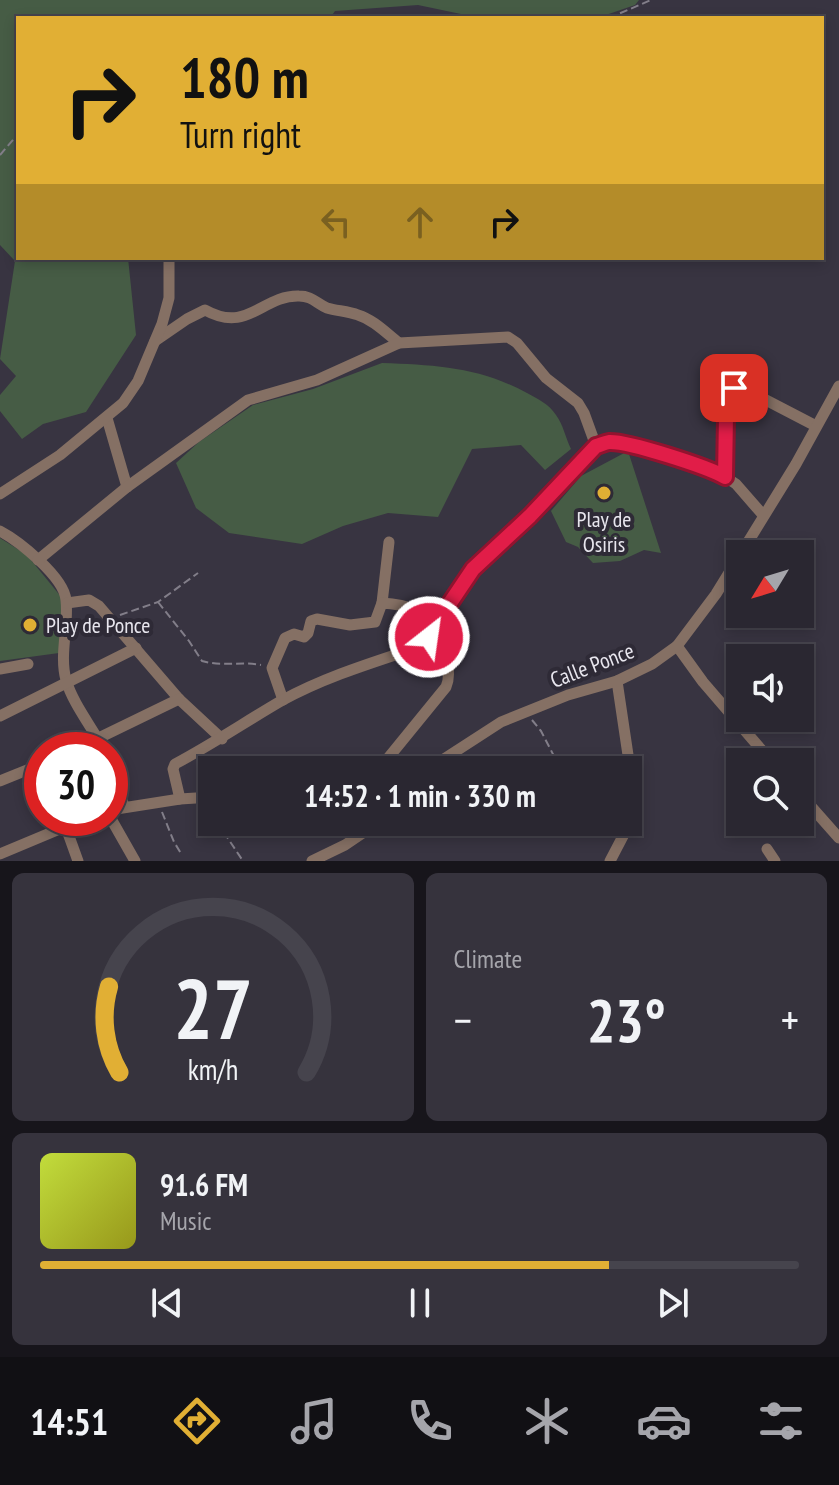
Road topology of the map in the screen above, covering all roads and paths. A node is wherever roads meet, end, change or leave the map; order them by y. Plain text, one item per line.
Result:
1 (651, 0) edge
2 (614, 16) edge
3 (16, 136) edge
4 (0, 155) edge
5 (169, 260) edge
6 (154, 341) junction
7 (399, 343) junction
8 (839, 386) edge
9 (107, 418) junction
10 (816, 426) junction
11 (596, 446) junction
12 (725, 477) junction
13 (127, 487) junction
14 (0, 494) edge
15 (763, 515) junction
16 (0, 531) edge
17 (389, 542) dead end
18 (38, 560) junction
19 (198, 573) dead end
20 (158, 602) junction
21 (67, 603) junction
22 (382, 603) junction
23 (111, 618) junction
24 (436, 640) junction
25 (677, 646) junction
26 (136, 648) junction
27 (28, 664) dead end
28 (272, 668) junction
29 (0, 669) edge
30 (617, 681) junction
31 (67, 682) junction
32 (179, 699) junction
33 (283, 700) junction
34 (526, 712) junction
35 (0, 716) edge
36 (94, 732) edge
37 (123, 732) edge
38 (222, 739) junction
39 (760, 748) edge
40 (386, 756) edge
41 (450, 756) edge
42 (554, 756) edge
43 (629, 756) edge
44 (24, 771) edge
45 (0, 781) edge
46 (198, 798) edge
47 (180, 799) junction
48 (159, 803) junction
49 (128, 806) edge
50 (814, 810) edge
51 (40, 836) edge
52 (69, 836) edge
53 (121, 836) edge
54 (226, 836) edge
55 (358, 836) edge
56 (623, 836) edge
57 (839, 838) edge
58 (767, 849) dead end
59 (0, 854) edge
60 (182, 855) dead end
61 (78, 861) edge
62 (135, 861) edge
63 (243, 861) edge
64 (312, 861) edge
65 (610, 861) edge
66 (775, 861) edge

1 - 2 path
3 - 4 path
5 - 6 street
6 - 7 street
6 - 9 street
7 - 11 street
7 - 13 street
8 - 10 street, Calle Ponce
9 - 13 street
9 - 14 street
10 - 12 street
10 - 15 street, Calle Ponce
11 - 12 street
11 - 24 street
12 - 15 street
13 - 18 street
15 - 25 street, Calle Ponce
16 - 18 street
17 - 22 street
18 - 21 street
19 - 20 path
20 - 23 path
20 - 28 path
21 - 23 street
21 - 31 street
22 - 24 street
22 - 28 street
23 - 26 street
24 - 33 street
24 - 40 street
25 - 30 street, Calle Ponce
25 - 39 street
26 - 31 street
26 - 32 street
27 - 29 street
28 - 33 street
30 - 34 street, Calle Ponce
30 - 43 street
31 - 35 street
31 - 36 street
32 - 37 street
32 - 38 street
33 - 38 street
34 - 41 street, Calle Ponce
34 - 42 path
38 - 47 street
44 - 45 street
46 - 47 street
47 - 48 street
48 - 49 street
48 - 60 path
50 - 57 street
51 - 59 street
52 - 61 street
53 - 62 street
54 - 63 path
55 - 64 street
56 - 65 street
58 - 66 street

